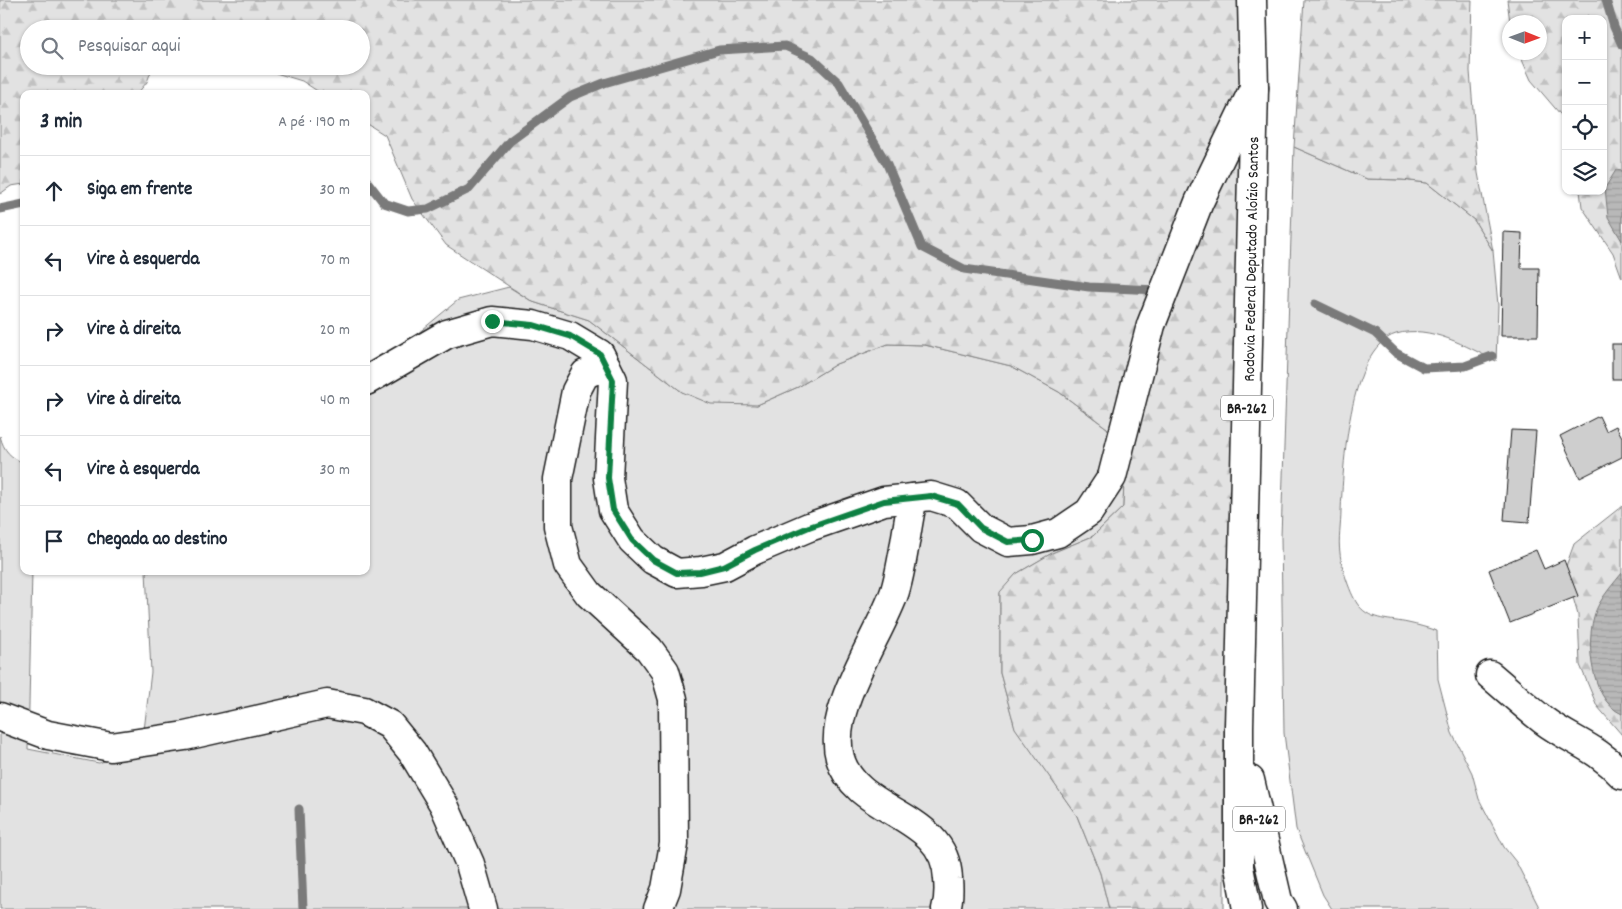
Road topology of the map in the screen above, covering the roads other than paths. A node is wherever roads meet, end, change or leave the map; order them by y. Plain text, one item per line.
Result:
1 (1252, 0) edge
2 (1254, 88) junction
3 (606, 366) junction
4 (370, 380) edge
5 (913, 498) junction
6 (1490, 674) dead end
7 (0, 717) edge
8 (1239, 727) junction
9 (1622, 775) edge
10 (484, 909) edge
11 (658, 909) edge
12 (946, 909) edge
13 (1247, 909) edge
14 (1283, 909) edge

1 - 2 main road, Rodovia Federal Deputado Aloízio Santos / BR-262
2 - 5 main road
2 - 8 main road, Rodovia Federal Deputado Aloízio Santos / BR-262
3 - 4 main road
3 - 5 main road
3 - 11 main road
5 - 12 main road
6 - 9 main road
7 - 10 main road
8 - 13 main road, Rodovia Federal Deputado Aloízio Santos / BR-262
8 - 14 main road, Rodovia Federal Deputado Aloízio Santos / BR-262

